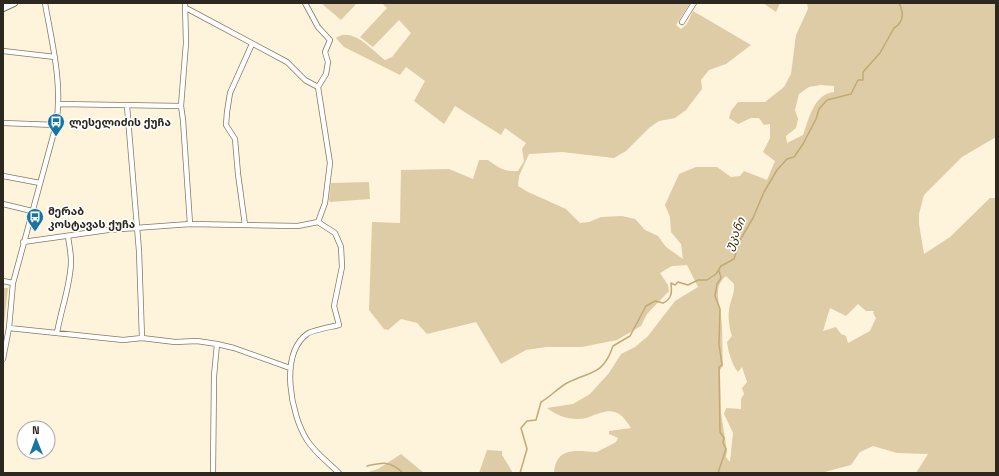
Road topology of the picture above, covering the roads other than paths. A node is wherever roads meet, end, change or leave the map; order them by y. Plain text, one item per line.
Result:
1 (10, 3) edge
2 (45, 3) edge
3 (305, 3) edge
4 (694, 3) edge
5 (185, 5) edge
6 (3, 8) edge
7 (682, 22) dead end
8 (252, 44) junction
9 (3, 51) edge
10 (55, 57) junction
11 (318, 87) junction
12 (59, 104) junction
13 (127, 106) junction
14 (180, 106) junction
15 (3, 123) edge
16 (56, 125) junction
17 (3, 176) edge
18 (40, 182) junction
19 (3, 204) edge
20 (32, 211) junction
21 (318, 222) junction
22 (190, 224) junction
23 (245, 225) junction
24 (136, 228) junction
25 (68, 236) junction
26 (24, 242) junction
27 (3, 281) edge
28 (13, 283) junction
29 (9, 328) junction
30 (57, 333) junction
31 (142, 338) junction
32 (217, 344) junction
33 (3, 359) edge
34 (290, 368) junction
35 (213, 473) edge
36 (339, 473) edge

1 - 6 main road
2 - 10 street
3 - 11 street
4 - 7 street
5 - 8 street
5 - 14 street
8 - 11 street
8 - 23 street
9 - 10 street
10 - 12 street
11 - 21 street
12 - 13 street
12 - 16 street
13 - 14 street
13 - 24 street
14 - 22 street
15 - 16 street
16 - 18 street
17 - 18 street
18 - 20 street
19 - 20 street
20 - 26 street
21 - 23 street
21 - 34 street
22 - 23 street
22 - 24 street
24 - 25 street
24 - 31 street
25 - 26 street
25 - 30 street
26 - 28 street
27 - 28 street
28 - 29 street
29 - 30 street
29 - 33 street
30 - 31 street
31 - 32 street
32 - 34 street
32 - 35 street
34 - 36 street

